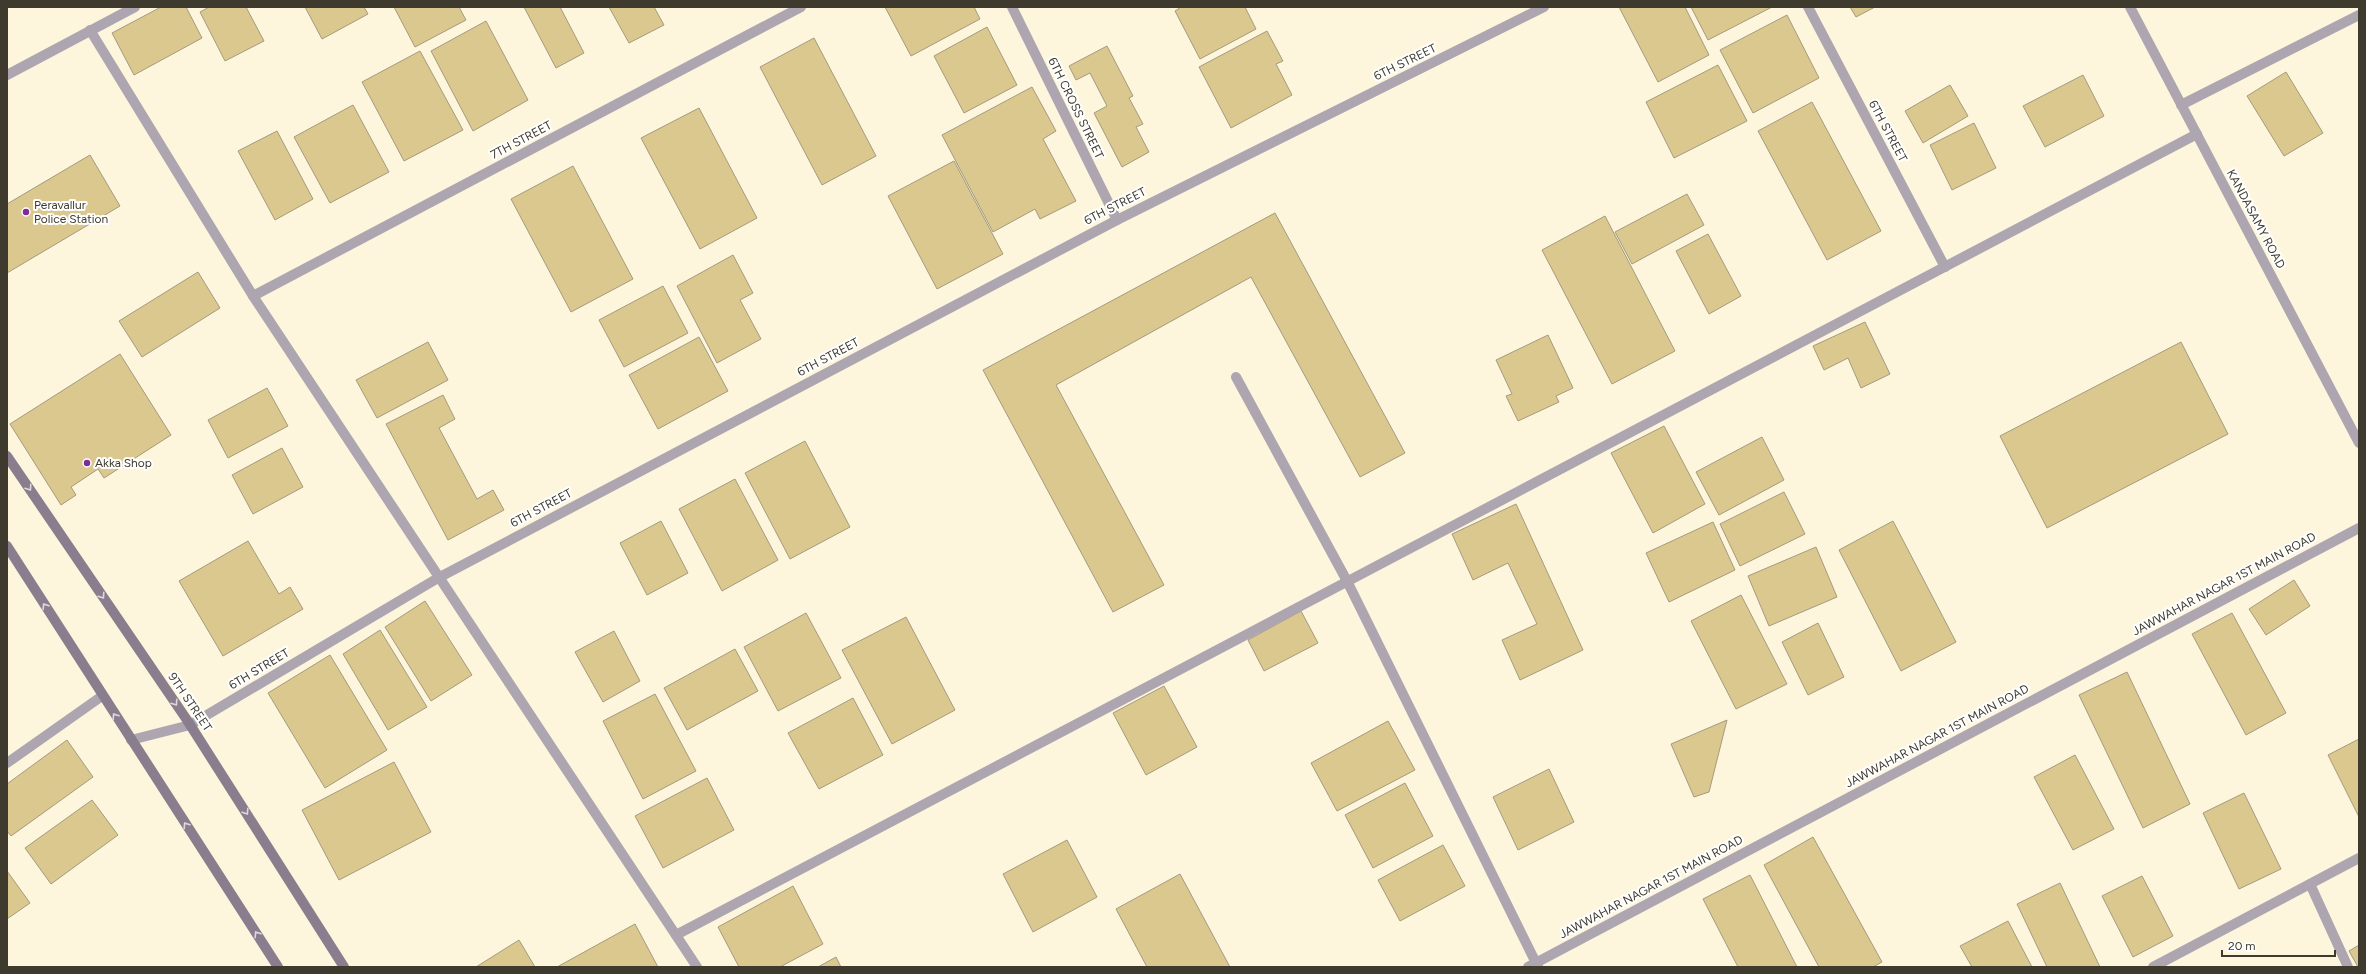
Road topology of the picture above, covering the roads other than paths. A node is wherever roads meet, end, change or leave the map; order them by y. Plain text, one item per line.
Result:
1 (135, 7) edge
2 (801, 7) edge
3 (1012, 7) edge
4 (1544, 7) edge
5 (1808, 7) edge
6 (2130, 7) edge
7 (2359, 15) edge
8 (90, 30) junction
9 (7, 75) edge
10 (2181, 105) junction
11 (2197, 134) junction
12 (1117, 220) junction
13 (1945, 267) junction
14 (254, 296) junction
15 (1236, 377) dead end
16 (2359, 443) edge
17 (7, 456) edge
18 (2359, 528) edge
19 (7, 546) edge
20 (438, 578) junction
21 (1347, 581) junction
22 (102, 696) junction
23 (190, 725) junction
24 (131, 740) junction
25 (7, 763) edge
26 (2359, 858) edge
27 (2310, 884) junction
28 (676, 935) junction
29 (1534, 966) edge
30 (278, 967) edge
31 (344, 967) edge
32 (697, 967) edge
33 (2153, 967) edge
34 (2348, 967) edge

1 - 8 street
2 - 14 street, 7TH STREET
3 - 12 street, 6TH CROSS STREET
4 - 12 street, 6TH STREET
5 - 13 street, 6TH STREET
6 - 10 street, KANDASAMY ROAD
7 - 10 street
8 - 9 street
8 - 14 street
10 - 11 street, KANDASAMY ROAD
11 - 13 street
11 - 16 street, KANDASAMY ROAD
12 - 20 street, 6TH STREET
13 - 21 street
14 - 20 street
15 - 21 street
17 -> 23 main road, 9TH STREET
18 - 29 street, JAWWAHAR NAGAR 1ST MAIN ROAD
22 -> 19 main road
20 - 23 street, 6TH STREET
20 - 28 street
21 - 28 street
21 - 29 street
24 -> 22 main road
22 - 25 street
23 - 24 street, 6TH STREET
23 -> 31 main road, 9TH STREET
30 -> 24 main road
26 - 27 street
27 - 33 street
27 - 34 street
28 - 32 street

